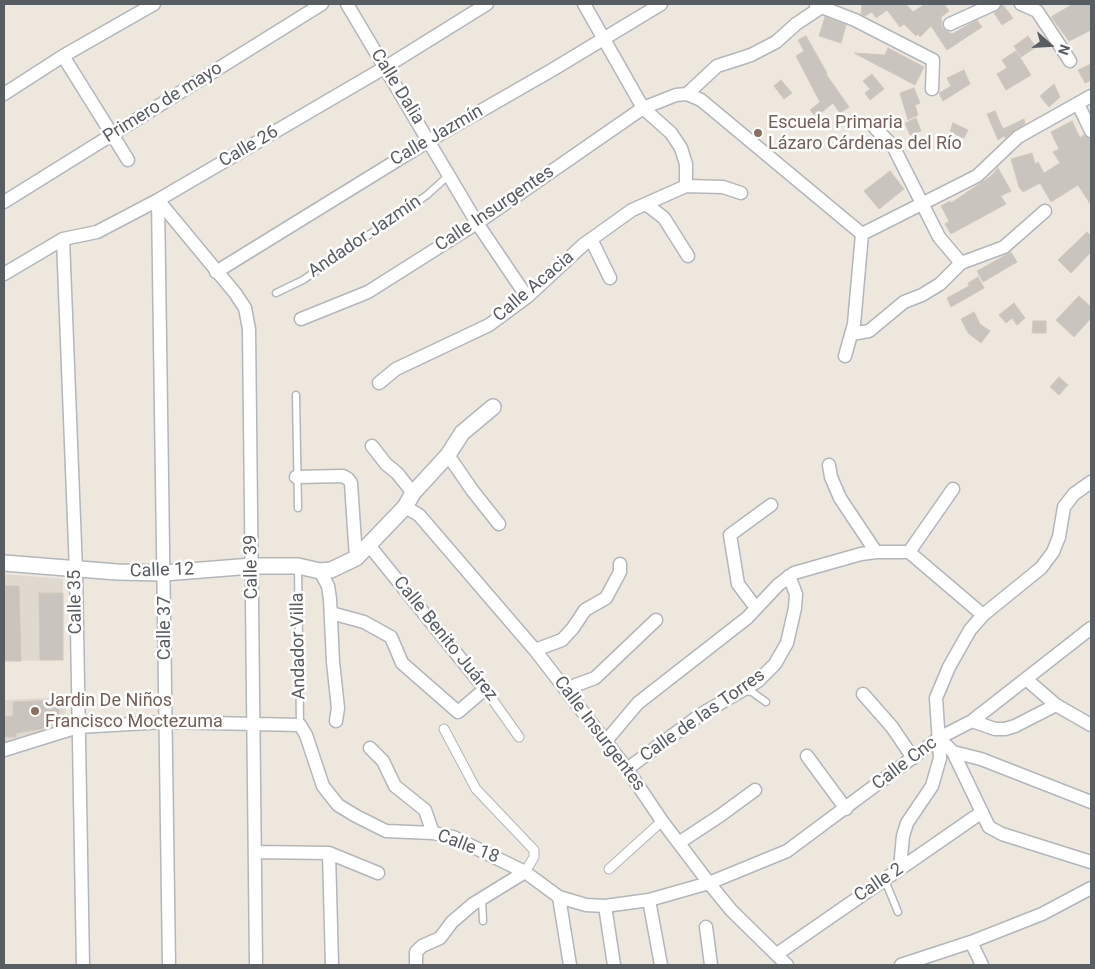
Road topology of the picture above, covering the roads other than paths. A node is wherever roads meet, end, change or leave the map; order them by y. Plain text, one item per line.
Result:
1 (154, 4) edge
2 (322, 4) edge
3 (347, 4) edge
4 (487, 4) edge
5 (584, 4) edge
6 (660, 4) edge
7 (994, 4) edge
8 (1021, 4) edge
9 (820, 5) edge
10 (1042, 7) edge
11 (950, 24) dead end
12 (603, 38) junction
13 (63, 56) junction
14 (1070, 61) dead end
15 (384, 68) junction
16 (932, 89) dead end
17 (4, 94) edge
18 (687, 94) junction
19 (1091, 96) edge
20 (1078, 104) junction
21 (643, 108) junction
22 (875, 128) dead end
23 (1091, 131) edge
24 (113, 134) junction
25 (430, 140) junction
26 (128, 160) dead end
27 (450, 175) junction
28 (686, 186) junction
29 (741, 193) dead end
30 (158, 200) junction
31 (4, 202) edge
32 (646, 204) junction
33 (923, 204) junction
34 (1045, 211) dead end
35 (478, 222) junction
36 (862, 234) junction
37 (63, 239) junction
38 (591, 240) junction
39 (688, 256) dead end
40 (961, 263) junction
41 (216, 272) junction
42 (4, 274) edge
43 (610, 278) dead end
44 (276, 293) dead end
45 (527, 297) junction
46 (301, 319) dead end
47 (851, 334) junction
48 (845, 356) dead end
49 (379, 383) dead end
50 (296, 395) dead end
51 (493, 407) dead end
52 (372, 446) dead end
53 (448, 455) junction
54 (829, 466) dead end
55 (296, 478) junction
56 (1091, 482) edge
57 (953, 489) dead end
58 (413, 493) junction
59 (771, 505) dead end
60 (405, 507) junction
61 (298, 508) dead end
62 (499, 524) dead end
63 (368, 544) junction
64 (876, 552) junction
65 (909, 552) junction
66 (356, 558) junction
67 (4, 563) edge
68 (620, 564) dead end
69 (252, 566) junction
70 (298, 566) junction
71 (76, 571) junction
72 (320, 571) junction
73 (164, 572) junction
74 (789, 576) junction
75 (756, 608) junction
76 (331, 613) junction
77 (983, 615) junction
78 (656, 620) dead end
79 (1091, 628) edge
80 (536, 650) junction
81 (1026, 679) junction
82 (485, 689) junction
83 (565, 689) junction
84 (740, 691) junction
85 (863, 694) dead end
86 (766, 702) dead end
87 (1056, 705) junction
88 (336, 721) dead end
89 (972, 721) junction
90 (165, 722) junction
91 (253, 723) junction
92 (300, 725) junction
93 (1091, 725) edge
94 (78, 727) junction
95 (444, 729) dead end
96 (519, 737) dead end
97 (939, 738) junction
98 (606, 741) junction
99 (370, 748) dead end
100 (4, 750) edge
101 (953, 752) junction
102 (807, 756) dead end
103 (913, 758) junction
104 (627, 769) junction
105 (755, 790) dead end
106 (1091, 802) edge
107 (846, 809) junction
108 (982, 812) junction
109 (662, 821) junction
110 (433, 833) junction
111 (680, 842) junction
112 (255, 852) junction
113 (329, 853) junction
114 (1091, 862) edge
115 (900, 868) junction
116 (609, 869) dead end
117 (525, 872) junction
118 (378, 873) dead end
119 (884, 878) junction
120 (709, 883) junction
121 (1091, 888) edge
122 (559, 897) junction
123 (482, 898) junction
124 (649, 900) junction
125 (605, 906) junction
126 (898, 912) dead end
127 (483, 921) dead end
128 (706, 927) dead end
129 (971, 942) junction
130 (777, 954) junction
131 (83, 965) edge
132 (169, 965) edge
133 (256, 965) edge
134 (332, 965) edge
135 (416, 965) edge
136 (570, 965) edge
137 (614, 965) edge
138 (661, 965) edge
139 (711, 965) edge
140 (787, 965) edge
141 (901, 965) edge
142 (982, 965) edge

1 - 13 street
2 - 24 street, Primero de mayo
3 - 15 street, Calle Dalia
4 - 15 street, Calle 26
5 - 12 street
6 - 12 street, Calle Jazmín
7 - 11 street
8 - 10 street
9 - 16 street
9 - 18 street
10 - 14 street
12 - 21 street
12 - 25 street, Calle Jazmín
13 - 17 street
13 - 24 street
15 - 25 street, Calle Dalia
15 - 30 street, Calle 26
18 - 21 street, Calle Insurgentes
18 - 36 street
19 - 20 street
20 - 23 street
20 - 33 street
21 - 28 street
21 - 35 street, Calle Insurgentes
22 - 33 street
24 - 26 street
24 - 31 street, Primero de mayo
25 - 27 street, Calle Dalia
25 - 41 street, Calle Jazmín
27 - 35 street, Calle Dalia
27 - 44 lane, Andador Jazmín
28 - 29 street
28 - 32 street, Calle Acacia
30 - 37 street, Calle 26
30 - 41 street, Calle 39
30 - 73 street, Calle 37
32 - 38 street, Calle Acacia
32 - 39 street
33 - 36 street
33 - 40 street
34 - 40 street
35 - 45 street, Calle Dalia
35 - 46 street, Calle Insurgentes
36 - 47 street
37 - 42 street, Calle 26
37 - 71 street, Calle 35
38 - 43 street
38 - 45 street, Calle Acacia
40 - 47 street
41 - 69 street, Calle 39
45 - 49 street, Calle Acacia
47 - 48 street
50 - 55 lane
51 - 53 street
52 - 58 street
53 - 58 street
53 - 62 street
54 - 64 street
55 - 61 lane
55 - 66 street
56 - 77 street
57 - 65 street
58 - 60 street
59 - 75 street
60 - 63 street
60 - 80 street, Calle Insurgentes
63 - 66 street
63 - 82 street, Calle Benito Juárez
64 - 65 street
64 - 74 street
65 - 77 street
66 - 72 street
67 - 71 street, Calle 12
68 - 80 street
69 - 70 street, Calle 12
69 - 73 street, Calle 12
69 - 91 street, Calle 39
70 - 72 street, Calle 12
70 - 92 lane, Andador Villa
71 - 73 street, Calle 12
71 - 94 street, Calle 35
72 - 76 street
73 - 90 street, Calle 37
74 - 75 street
74 - 84 street, Calle de las Torres
75 - 98 street
76 - 82 street
76 - 88 street
77 - 97 street
78 - 83 street
79 - 81 street, Calle Cnc
80 - 83 street, Calle Insurgentes
81 - 87 street
81 - 89 street, Calle Cnc
82 - 96 street, Calle Benito Juárez
83 - 98 street, Calle Insurgentes
84 - 86 lane
84 - 104 street, Calle de las Torres
85 - 103 street
87 - 89 street
87 - 93 street
89 - 97 street, Calle Cnc
90 - 91 street
90 - 94 street
90 - 132 street, Calle 37
91 - 92 street
91 - 112 street, Calle 39
92 - 110 street, Calle 18
94 - 100 street
94 - 131 street, Calle 35
95 - 117 street
97 - 101 street
97 - 103 street, Calle Cnc
97 - 115 street
98 - 104 street, Calle Insurgentes
99 - 110 street
101 - 106 street
101 - 108 street
102 - 107 street
103 - 107 street, Calle Cnc
104 - 109 street, Calle Insurgentes
105 - 111 street
107 - 120 street, Calle Cnc
108 - 114 street
108 - 115 street, Calle 2
109 - 111 street, Calle Insurgentes
109 - 116 street
110 - 117 street, Calle 18
111 - 120 street, Calle Insurgentes
112 - 113 street
112 - 133 street, Calle 39
113 - 118 street
113 - 134 street
115 - 119 street, Calle 2
117 - 122 street, Calle 18
117 - 123 street
119 - 126 lane
119 - 130 street, Calle 2
120 - 124 street, Calle 18
120 - 130 street, Calle Insurgentes
121 - 129 street
122 - 125 street, Calle 18
122 - 136 street
123 - 127 lane
123 - 135 street
124 - 125 street, Calle 18
124 - 138 street
125 - 137 street
128 - 139 street
129 - 141 street
129 - 142 street
130 - 140 street, Calle Insurgentes

